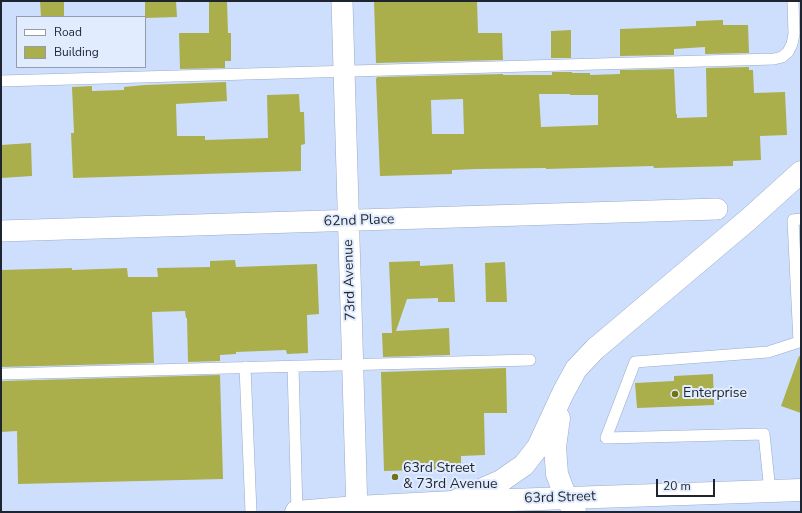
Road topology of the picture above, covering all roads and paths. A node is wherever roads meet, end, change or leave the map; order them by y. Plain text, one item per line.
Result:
1 (342, 1) edge
2 (793, 1) edge
3 (344, 72) junction
4 (1, 82) edge
5 (801, 172) edge
6 (717, 209) dead end
7 (801, 219) edge
8 (348, 221) junction
9 (1, 231) edge
10 (798, 260) edge
11 (530, 360) dead end
12 (352, 364) junction
13 (293, 366) junction
14 (245, 367) junction
15 (1, 374) edge
16 (563, 393) junction
17 (801, 490) edge
18 (770, 491) junction
19 (453, 502) junction
20 (571, 505) edge
21 (357, 510) edge
22 (251, 512) edge
23 (296, 512) edge

1 - 3 street, 73rd Avenue
2 - 3 lane
3 - 4 lane
3 - 8 street, 73rd Avenue
5 - 16 main road
6 - 8 street, 62nd Place
7 - 10 lane
8 - 9 street, 62nd Place
8 - 12 street, 73rd Avenue
10 - 18 lane
11 - 12 lane
12 - 13 lane
12 - 21 street, 73rd Avenue
13 - 14 lane
13 - 23 lane
14 - 15 lane
14 - 22 lane
16 - 19 main road
16 - 20 main road
17 - 18 main road, 63rd Street
18 - 20 main road, 63rd Street
19 - 20 main road, 63rd Street
19 - 21 main road, 63rd Street
21 - 23 main road, 63rd Street

